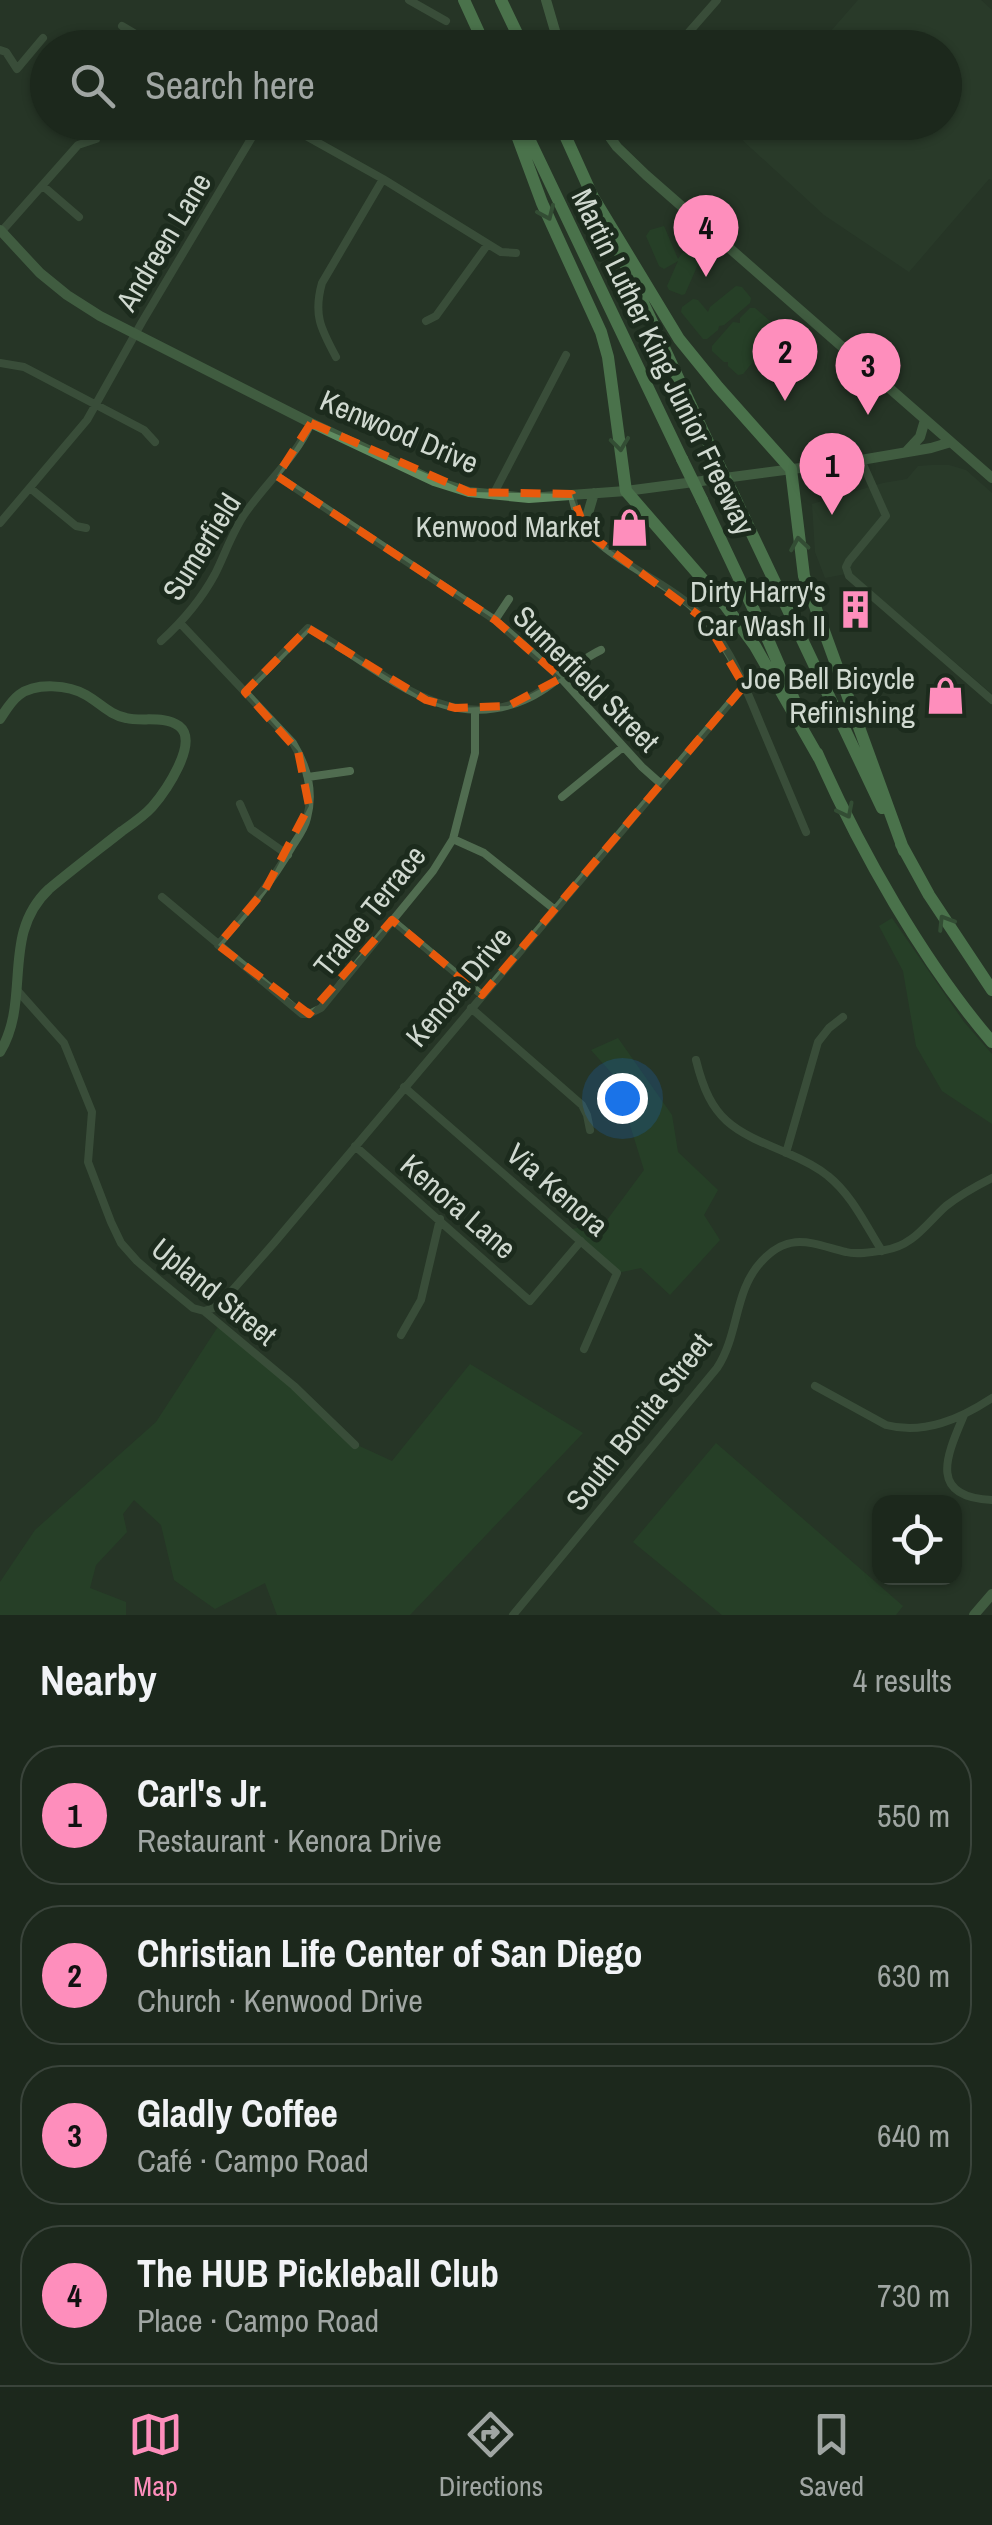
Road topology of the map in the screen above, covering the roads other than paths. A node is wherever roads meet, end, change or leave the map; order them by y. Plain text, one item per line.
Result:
1 (409, 0) edge
2 (464, 0) edge
3 (502, 0) edge
4 (546, 0) edge
5 (718, 0) edge
6 (446, 20) dead end
7 (122, 26) dead end
8 (129, 30) edge
9 (478, 30) edge
10 (516, 30) edge
11 (555, 30) edge
12 (691, 30) edge
13 (0, 50) edge
14 (30, 53) edge
15 (93, 140) edge
16 (250, 140) edge
17 (313, 140) edge
18 (519, 140) edge
19 (530, 140) edge
20 (566, 140) edge
21 (612, 140) edge
22 (383, 179) junction
23 (44, 186) junction
24 (593, 197) junction
25 (79, 217) dead end
26 (1, 231) edge
27 (488, 244) junction
28 (516, 253) dead end
29 (426, 321) dead end
30 (136, 334) junction
31 (566, 355) dead end
32 (336, 357) dead end
33 (0, 363) edge
34 (96, 404) junction
35 (925, 420) junction
36 (310, 424) junction
37 (156, 442) dead end
38 (950, 442) junction
39 (906, 452) junction
40 (861, 460) junction
41 (791, 468) junction
42 (277, 476) junction
43 (992, 478) edge
44 (30, 488) junction
45 (626, 491) junction
46 (594, 493) junction
47 (572, 494) junction
48 (493, 496) junction
49 (0, 524) edge
50 (86, 528) dead end
51 (586, 532) junction
52 (509, 599) dead end
53 (495, 620) junction
54 (180, 623) junction
55 (161, 641) dead end
56 (601, 650) dead end
57 (561, 678) junction
58 (744, 686) junction
59 (245, 692) junction
60 (992, 700) edge
61 (475, 710) junction
62 (0, 718) edge
63 (623, 746) junction
64 (820, 758) junction
65 (350, 770) dead end
66 (308, 777) junction
67 (660, 783) junction
68 (562, 797) dead end
69 (240, 804) dead end
70 (806, 832) dead end
71 (454, 839) junction
72 (904, 851) junction
73 (288, 855) junction
74 (162, 896) dead end
75 (554, 909) junction
76 (392, 920) junction
77 (218, 945) junction
78 (16, 990) junction
79 (992, 990) edge
80 (482, 994) junction
81 (471, 1008) junction
82 (843, 1017) dead end
83 (992, 1042) edge
84 (0, 1052) edge
85 (696, 1060) dead end
86 (404, 1088) junction
87 (590, 1130) dead end
88 (355, 1146) junction
89 (786, 1153) junction
90 (992, 1178) edge
91 (440, 1219) junction
92 (581, 1240) junction
93 (882, 1251) junction
94 (204, 1311) junction
95 (401, 1335) dead end
96 (584, 1349) dead end
97 (816, 1386) dead end
98 (992, 1398) edge
99 (964, 1415) junction
100 (355, 1444) dead end
101 (992, 1500) edge
102 (992, 1594) edge
103 (513, 1615) edge
104 (974, 1615) edge

1 - 6 street
2 - 9 highway
3 - 10 highway
4 - 11 main road
5 - 12 street
7 - 8 street
13 - 14 street
15 - 23 street
16 - 30 street, Andreen Lane
17 - 22 street
18 -> 45 highway
19 - 64 highway, Martin Luther King Junior Freeway, bridge
20 - 24 highway, Martin Luther King Junior Freeway
21 - 35 main road
22 - 27 street
22 - 32 street
23 - 25 street
23 - 26 street
24 - 41 highway
24 - 72 highway, Martin Luther King Junior Freeway, bridge
26 - 30 main road, Kenwood Drive
27 - 28 street
27 - 29 street
30 - 34 street, Andreen Lane
30 - 36 main road, Kenwood Drive
31 - 48 street
33 - 34 street
34 - 37 street
34 - 44 street, Andreen Lane
35 - 38 main road
35 - 39 main road
36 - 42 street, Sumerfield
36 - 48 main road, Kenwood Drive
38 - 39 main road, Kenwood Drive
38 - 43 main road
39 - 40 main road, Kenwood Drive
40 - 41 main road, Kenwood Drive
40 - 60 street
41 - 45 main road, Kenwood Drive
72 -> 41 highway
42 - 53 street, Sumerfield Street
42 - 54 street, Sumerfield
44 - 49 street, Andreen Lane
44 - 50 street
45 - 46 main road, Kenwood Drive
45 - 64 highway
46 - 47 main road, Kenwood Drive
46 - 51 main road
47 - 48 main road, Kenwood Drive
47 - 51 street
51 - 58 street
52 - 53 street
53 - 57 street, Sumerfield Street
54 - 55 street, Sumerfield
54 - 59 street
56 - 57 street
57 - 61 street
57 - 63 street, Sumerfield Street
58 - 67 street, Kenora Drive
58 - 70 street
59 - 61 street
59 - 66 street
61 - 71 street, Tralee Terrace
62 - 78 main road
63 - 67 street, Sumerfield Street
63 - 68 street
64 -> 83 highway, Martin Luther King Junior Freeway
65 - 66 street
66 - 73 street
67 - 75 street, Kenora Drive
69 - 73 street
71 - 75 street
71 - 76 street, Tralee Terrace
79 -> 72 highway, Martin Luther King Junior Freeway
73 - 77 street
74 - 77 street
75 - 80 street, Kenora Drive
76 - 77 street, Tralee Terrace
76 - 80 street
78 - 84 main road
78 - 94 street, Upland Street
80 - 81 street, Kenora Drive
81 - 86 street, Kenora Drive
81 - 87 street
82 - 89 street
85 - 89 street
86 - 88 street, Kenora Drive
86 - 92 street, Via Kenora
88 - 91 street, Kenora Lane
88 - 94 street, Kenora Drive
89 - 93 street
90 - 93 street
91 - 92 street, Kenora Lane
91 - 95 street
92 - 96 street, Via Kenora
93 - 103 street, South Bonita Street
94 - 100 street, Upland Street
97 - 99 street
98 - 99 street
99 - 101 street
102 - 104 main road

